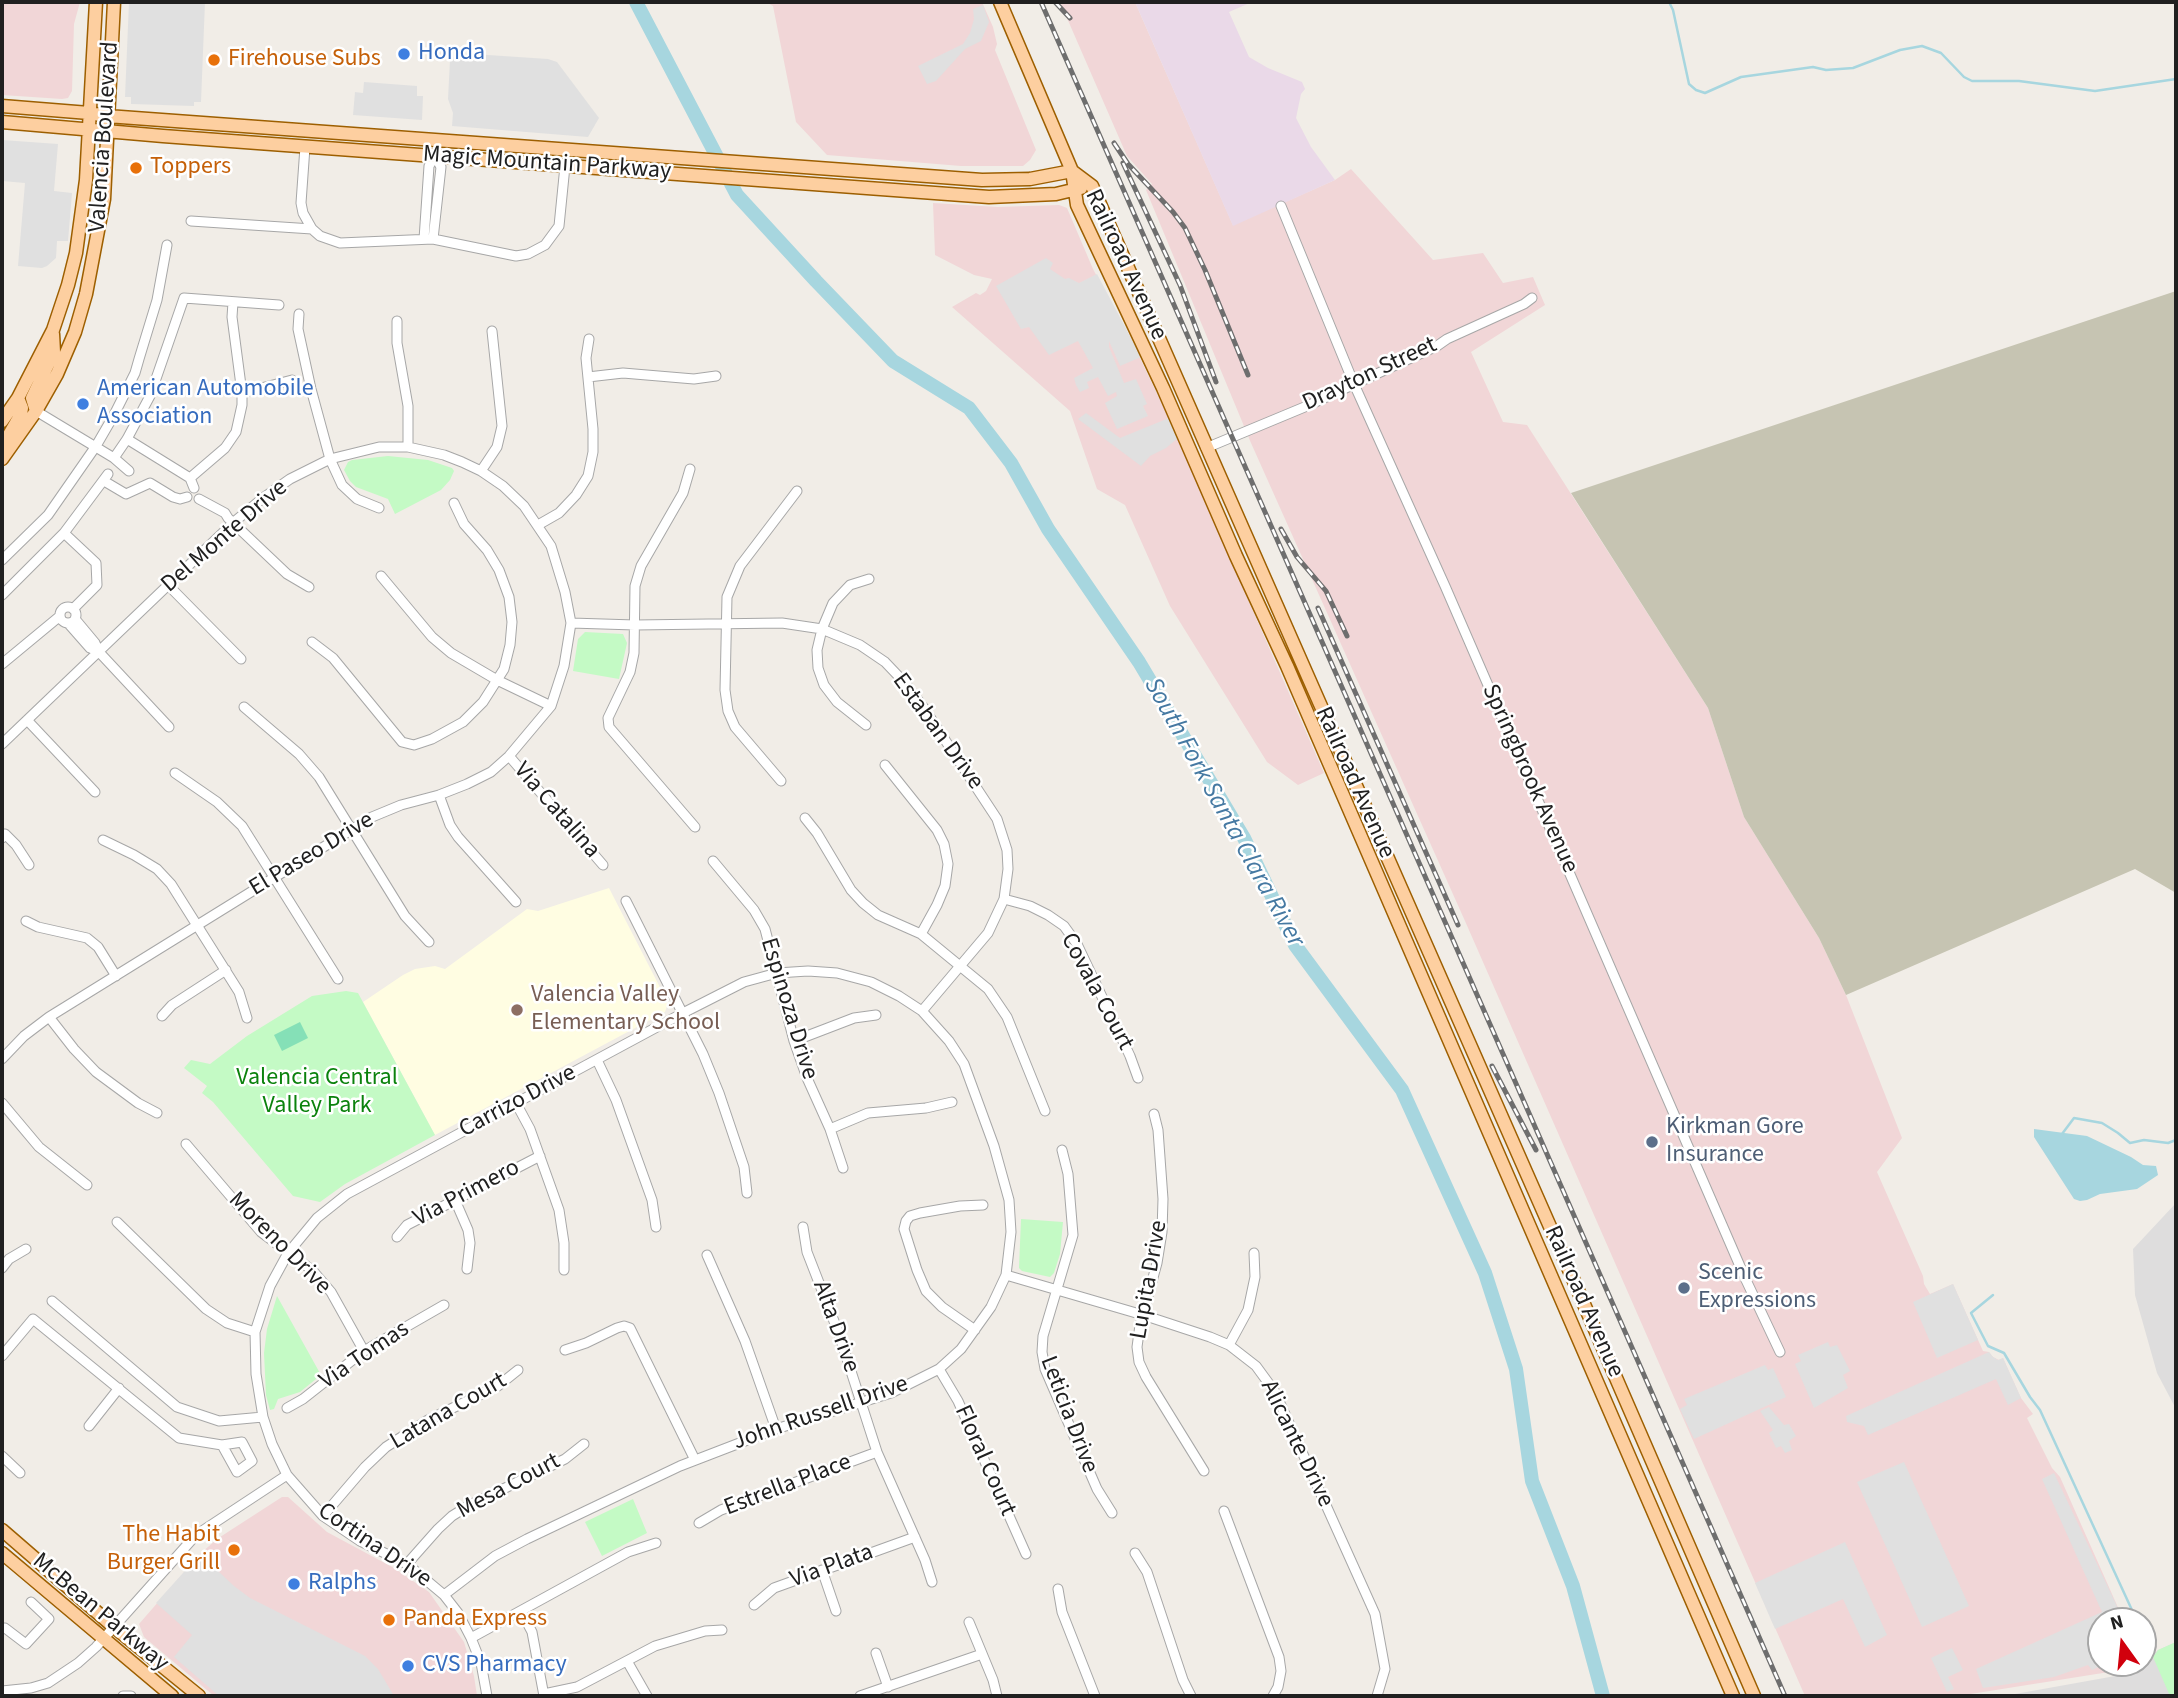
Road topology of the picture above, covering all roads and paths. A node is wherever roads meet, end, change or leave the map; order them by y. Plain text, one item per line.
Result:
1 (96, 2) edge
2 (114, 2) edge
3 (1000, 2) edge
4 (2, 106) edge
5 (89, 113) junction
6 (107, 116) junction
7 (2, 122) edge
8 (88, 128) junction
9 (107, 132) junction
10 (305, 147) junction
11 (435, 156) junction
12 (565, 166) junction
13 (1072, 171) junction
14 (1092, 186) junction
15 (1074, 190) junction
16 (1282, 206) dead end
17 (191, 221) dead end
18 (312, 229) junction
19 (429, 239) junction
20 (167, 245) dead end
21 (1532, 298) dead end
22 (233, 302) junction
23 (279, 305) dead end
24 (299, 314) dead end
25 (397, 321) dead end
26 (53, 330) junction
27 (492, 331) dead end
28 (589, 339) dead end
29 (716, 376) dead end
30 (588, 377) junction
31 (292, 380) dead end
32 (1354, 384) junction
33 (242, 393) junction
34 (18, 398) junction
35 (36, 411) junction
36 (2, 421) edge
37 (127, 439) junction
38 (96, 446) junction
39 (408, 447) junction
40 (1206, 448) junction
41 (3, 457) edge
42 (114, 457) junction
43 (330, 459) junction
44 (690, 469) dead end
45 (128, 471) dead end
46 (481, 471) junction
47 (192, 483) junction
48 (797, 491) dead end
49 (187, 497) junction
50 (199, 499) junction
51 (454, 503) dead end
52 (379, 509) dead end
53 (230, 519) junction
54 (538, 525) junction
55 (64, 533) junction
56 (2, 560) edge
57 (381, 576) dead end
58 (869, 579) dead end
59 (168, 585) junction
60 (309, 587) dead end
61 (2, 595) edge
62 (69, 617) junction
63 (571, 623) junction
64 (725, 623) junction
65 (635, 625) junction
66 (822, 629) junction
67 (312, 642) dead end
68 (99, 652) junction
69 (241, 659) dead end
70 (2, 664) edge
71 (497, 680) junction
72 (551, 706) junction
73 (244, 707) dead end
74 (27, 720) junction
75 (866, 725) dead end
76 (169, 727) dead end
77 (2, 744) edge
78 (509, 756) junction
79 (885, 765) dead end
80 (175, 774) dead end
81 (781, 781) dead end
82 (95, 792) dead end
83 (439, 795) junction
84 (804, 818) dead end
85 (1354, 824) junction
86 (695, 827) dead end
87 (350, 830) junction
88 (3, 834) edge
89 (103, 841) dead end
90 (713, 861) dead end
91 (29, 864) dead end
92 (603, 865) dead end
93 (274, 878) junction
94 (1401, 887) junction
95 (1004, 899) junction
96 (626, 901) dead end
97 (516, 902) dead end
98 (26, 921) dead end
99 (198, 925) junction
100 (921, 934) junction
101 (429, 942) dead end
102 (960, 966) junction
103 (226, 970) junction
104 (777, 973) junction
105 (116, 976) junction
106 (338, 979) dead end
107 (922, 1011) junction
108 (683, 1013) junction
109 (876, 1015) dead end
110 (162, 1016) dead end
111 (49, 1017) junction
112 (247, 1017) dead end
113 (794, 1041) junction
114 (2, 1059) edge
115 (597, 1060) junction
116 (964, 1063) joint
117 (1138, 1078) dead end
118 (952, 1102) dead end
119 (2, 1103) edge
120 (516, 1103) junction
121 (1045, 1111) dead end
122 (157, 1112) dead end
123 (1153, 1114) dead end
124 (830, 1129) junction
125 (186, 1144) dead end
126 (1062, 1150) dead end
127 (540, 1156) junction
128 (843, 1168) dead end
129 (87, 1185) dead end
130 (747, 1193) dead end
131 (455, 1200) junction
132 (983, 1205) dead end
133 (117, 1222) dead end
134 (656, 1227) dead end
135 (803, 1227) dead end
136 (397, 1237) dead end
137 (26, 1249) dead end
138 (288, 1252) junction
139 (1254, 1253) dead end
140 (707, 1255) dead end
141 (2, 1268) edge
142 (467, 1269) dead end
143 (564, 1270) dead end
144 (1006, 1275) junction
145 (1058, 1289) junction
146 (52, 1300) dead end
147 (444, 1305) dead end
148 (1143, 1315) junction
149 (975, 1330) junction
150 (255, 1332) junction
151 (1228, 1345) junction
152 (565, 1350) dead end
153 (364, 1351) junction
154 (1780, 1352) dead end
155 (2, 1356) edge
156 (939, 1369) junction
157 (518, 1370) dead end
158 (119, 1388) junction
159 (861, 1402) junction
160 (287, 1408) dead end
161 (263, 1417) junction
162 (89, 1426) dead end
163 (776, 1429) junction
164 (584, 1444) dead end
165 (222, 1446) dead end
166 (877, 1452) junction
167 (2, 1456) edge
168 (695, 1460) junction
169 (1204, 1471) dead end
170 (20, 1473) dead end
171 (287, 1475) junction
172 (1224, 1511) dead end
173 (1112, 1513) dead end
174 (323, 1516) junction
175 (699, 1523) dead end
176 (2, 1530) edge
177 (915, 1537) junction
178 (656, 1543) dead end
179 (2, 1553) edge
180 (1135, 1553) dead end
181 (1026, 1554) dead end
182 (407, 1564) junction
183 (822, 1570) junction
184 (932, 1582) dead end
185 (1058, 1589) dead end
186 (444, 1595) junction
187 (31, 1602) dead end
188 (754, 1605) dead end
189 (521, 1611) junction
190 (836, 1611) dead end
191 (969, 1622) dead end
192 (114, 1627) junction
193 (5, 1628) dead end
194 (722, 1630) dead end
195 (103, 1638) junction
196 (471, 1638) junction
197 (876, 1653) dead end
198 (982, 1654) junction
199 (627, 1661) junction
200 (888, 1687) junction
201 (6, 1693) edge
202 (544, 1695) edge
203 (123, 1696) edge
204 (131, 1696) edge
205 (172, 1696) edge
206 (199, 1696) edge
207 (487, 1696) edge
208 (647, 1696) edge
209 (860, 1696) edge
210 (998, 1696) edge
211 (1095, 1696) edge
212 (1191, 1696) edge
213 (1273, 1696) edge
214 (1377, 1696) edge
215 (1733, 1696) edge
216 (1754, 1696) edge

1 - 5 main road, Valencia Boulevard
2 - 6 main road, Valencia Boulevard
3 - 13 main road
4 - 5 main road, Magic Mountain Parkway
5 - 6 main road, Magic Mountain Parkway
5 - 8 main road, Valencia Boulevard
6 - 9 main road, Valencia Boulevard
6 - 13 main road, Magic Mountain Parkway
7 - 8 main road, Magic Mountain Parkway
8 - 9 main road, Magic Mountain Parkway
8 - 26 main road, Valencia Boulevard
9 - 10 main road, Magic Mountain Parkway
9 - 35 main road, Valencia Boulevard
10 - 11 main road, Magic Mountain Parkway
10 - 18 street
11 - 12 main road, Magic Mountain Parkway
11 - 19 street
12 - 15 main road, Magic Mountain Parkway
12 - 19 street
13 - 14 main road, Railroad Avenue
13 - 15 main road, Railroad Avenue
14 - 15 main road, Magic Mountain Parkway
14 - 40 main road, Railroad Avenue
15 - 85 main road, Railroad Avenue
16 - 32 street, Springbrook Avenue
17 - 18 street
18 - 19 street
20 - 38 street
21 - 32 street, Drayton Street
22 - 23 street
22 - 33 street
22 - 37 street
24 - 43 street
25 - 39 street
26 - 34 main road, Valencia Boulevard
26 - 35 main road
27 - 46 street
28 - 30 street
29 - 30 street
30 - 54 street
31 - 33 street
32 - 40 street, Drayton Street
32 - 154 street, Springbrook Avenue
33 - 47 street
34 - 36 main road, Valencia Boulevard
34 - 41 main road
35 - 38 street
35 - 41 main road, Valencia Boulevard
37 - 42 street
37 - 47 street
38 - 42 street
38 - 56 street
39 - 43 street, Del Monte Drive
39 - 46 street, Del Monte Drive
40 - 94 main road, Railroad Avenue
42 - 45 street
43 - 52 street
43 - 53 street, Del Monte Drive
44 - 65 street
46 - 54 street, Del Monte Drive
47 - 49 street
47 - 50 street
48 - 64 street
49 - 50 street
49 - 55 street
50 - 53 street
51 - 71 street
53 - 59 street, Del Monte Drive
53 - 60 street
54 - 63 street, Del Monte Drive
55 - 61 street
55 - 62 street
57 - 71 street
58 - 66 street
59 - 68 street, Del Monte Drive
59 - 69 street
62 - 68 street
62 - 70 street
63 - 65 street, Estaban Drive
63 - 72 street, El Paseo Drive
64 - 65 street, Estaban Drive
64 - 66 street, Estaban Drive
64 - 81 street
65 - 86 street
66 - 75 street
66 - 95 street, Estaban Drive
67 - 71 street
68 - 74 street, Del Monte Drive
68 - 76 street
71 - 72 street
72 - 78 street, El Paseo Drive
73 - 87 street
74 - 77 street, Del Monte Drive
74 - 82 street
78 - 83 street, El Paseo Drive
78 - 92 street, Via Catalina
79 - 100 street
80 - 93 street
83 - 87 street, El Paseo Drive
83 - 97 street
84 - 100 street
85 - 94 main road
85 - 215 main road, Railroad Avenue
87 - 93 street, El Paseo Drive
87 - 101 street
88 - 91 street
89 - 99 street
90 - 104 street, Espinoza Drive
93 - 99 street, El Paseo Drive
93 - 106 street
94 - 216 main road, Railroad Avenue
95 - 102 street, Estaban Drive
95 - 117 street, Covala Court
96 - 108 street
98 - 105 street
99 - 103 street
99 - 105 street, El Paseo Drive
100 - 102 street
102 - 107 street, Estaban Drive
102 - 121 street
103 - 110 street
103 - 112 street
104 - 107 street, Carrizo Drive
104 - 108 street, Carrizo Drive
104 - 113 street, Espinoza Drive
105 - 111 street, El Paseo Drive
107 - 116 street, Carrizo Drive
108 - 115 street, Carrizo Drive
108 - 130 street
109 - 113 street
111 - 114 street, El Paseo Drive
111 - 122 street
113 - 124 street, Espinoza Drive
115 - 120 street, Carrizo Drive
115 - 134 street
116 - 144 street, John Russell Drive
118 - 124 street
119 - 129 street
120 - 127 street
120 - 138 street, Carrizo Drive
123 - 148 street, Lupita Drive
124 - 128 street, Espinoza Drive
125 - 138 street, Moreno Drive
126 - 145 street, Leticia Drive
127 - 131 street, Via Primero
127 - 143 street
131 - 136 street, Via Primero
131 - 142 street
132 - 149 street
133 - 150 street
135 - 159 street, Alta Drive
137 - 141 street
138 - 150 street, Carrizo Drive
138 - 153 street, Moreno Drive
139 - 151 street
140 - 163 street
144 - 145 street, Alicante Drive
144 - 149 street, John Russell Drive
145 - 148 street, Alicante Drive
145 - 173 street, Leticia Drive
146 - 161 street
147 - 153 street, Via Tomas
148 - 151 street, Alicante Drive
148 - 169 street, Lupita Drive
149 - 156 street, John Russell Drive
150 - 161 street, Carrizo Drive
151 - 214 street, Alicante Drive
152 - 168 street
153 - 160 street, Via Tomas
155 - 158 street
156 - 159 street, John Russell Drive
156 - 181 street, Floral Court
157 - 174 street, Latana Court
158 - 162 street
158 - 165 street
159 - 163 street, John Russell Drive
159 - 166 street, Alta Drive
161 - 171 street, Carrizo Drive
163 - 168 street, John Russell Drive
164 - 182 street, Mesa Court
166 - 175 street, Estrella Place
166 - 177 street, Alta Drive
167 - 170 street
168 - 186 street, John Russell Drive
171 - 174 street, Cortina Drive
171 - 192 street
172 - 213 street
174 - 182 street, Cortina Drive
176 - 192 main road, McBean Parkway
177 - 183 street, Via Plata
177 - 184 street, Alta Drive
178 - 189 street
179 - 195 main road, McBean Parkway
180 - 212 street
182 - 186 street, Cortina Drive
183 - 188 street, Via Plata
183 - 190 street
185 - 211 street
186 - 196 street, Cortina Drive
187 - 193 street
189 - 196 street
189 - 202 street
191 - 198 street
192 - 195 street
192 - 206 main road, McBean Parkway
194 - 199 street
195 - 201 street
195 - 205 main road, McBean Parkway
196 - 207 street, Cortina Drive
197 - 200 street
198 - 200 street
198 - 210 street
199 - 202 street
199 - 208 street
200 - 209 street
203 - 204 street

